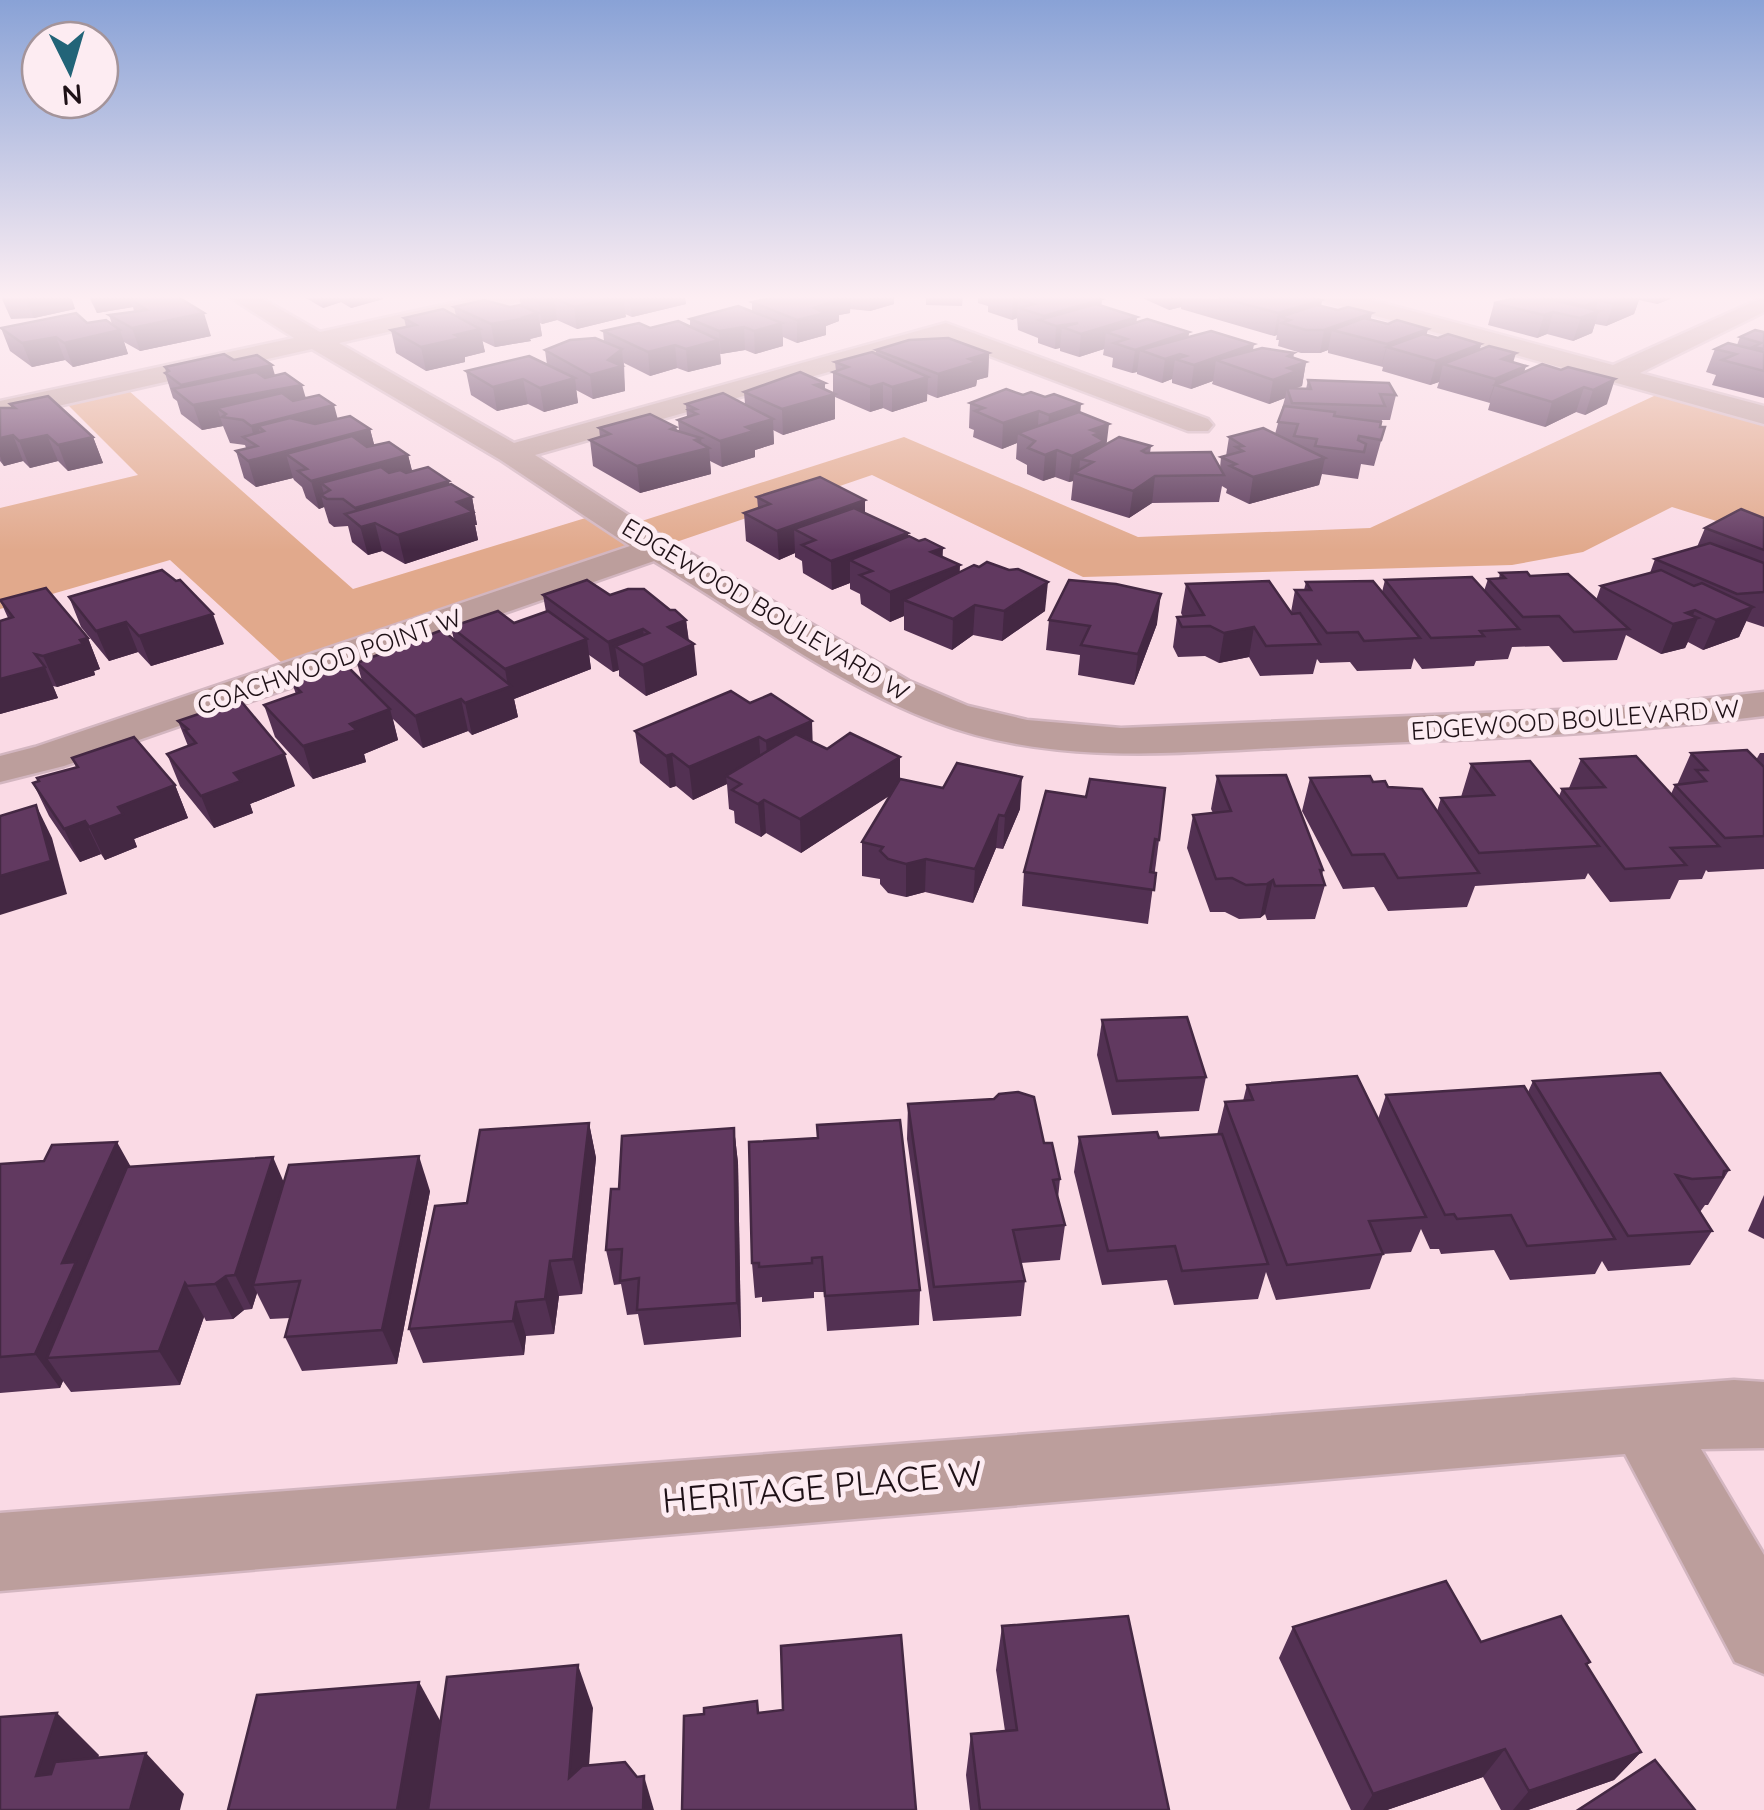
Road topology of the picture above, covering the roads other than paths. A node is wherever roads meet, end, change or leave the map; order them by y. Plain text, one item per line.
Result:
1 (128, 381) edge
2 (387, 381) edge
3 (766, 381) edge
4 (1083, 381) edge
5 (1643, 381) edge
6 (0, 410) edge
7 (1764, 415) edge
8 (1198, 424) dead end
9 (510, 453) junction
10 (657, 548) junction
11 (1764, 704) edge
12 (0, 770) edge
13 (1764, 1415) edge
14 (1644, 1419) junction
15 (0, 1552) edge
16 (1764, 1632) edge

1 - 6 street
2 - 9 street, EDGEWOOD BOULEVARD W
3 - 9 street
4 - 8 street
5 - 7 street
9 - 10 street, EDGEWOOD BOULEVARD W
10 - 11 street, EDGEWOOD BOULEVARD W
10 - 12 street, COACHWOOD POINT W
13 - 14 street, HERITAGE PLACE W
14 - 15 street, HERITAGE PLACE W
14 - 16 street

